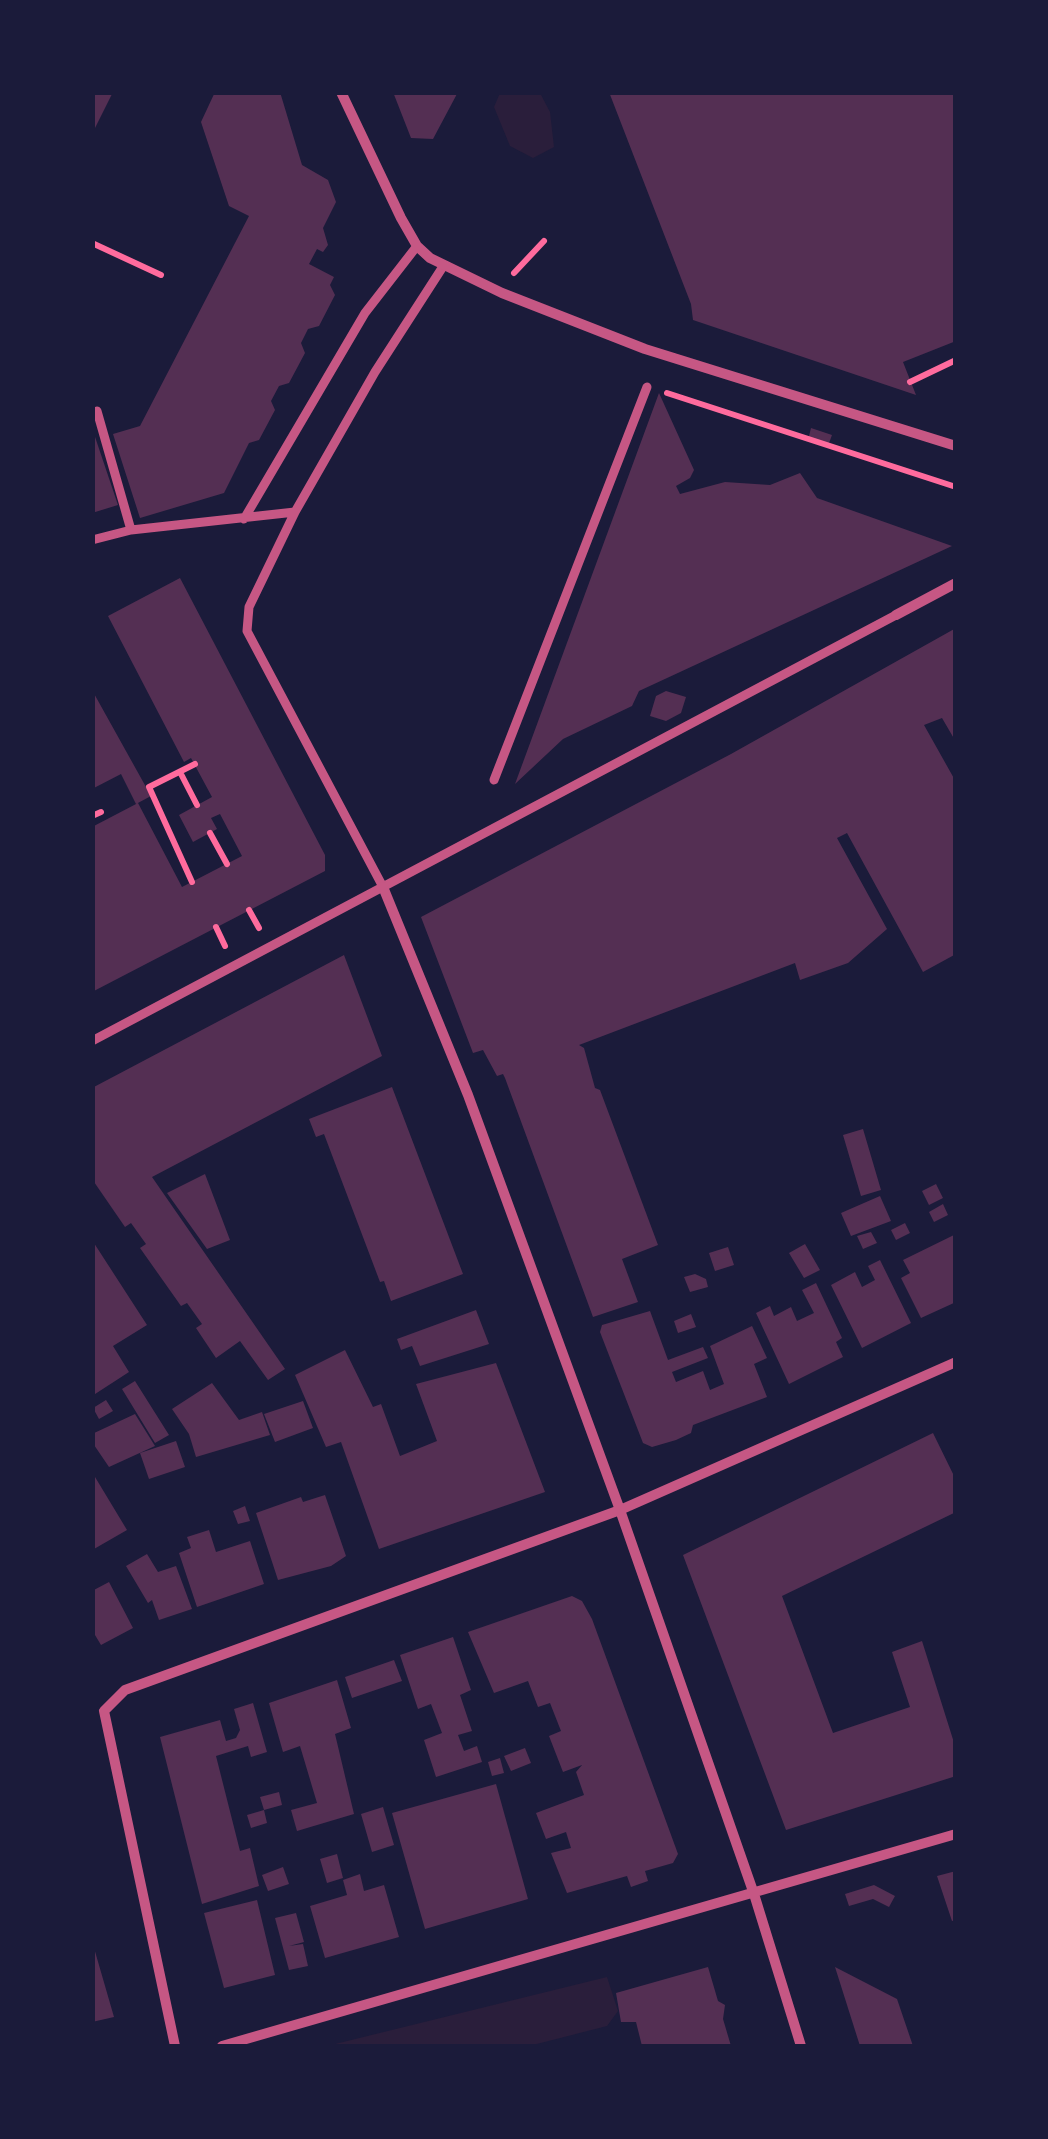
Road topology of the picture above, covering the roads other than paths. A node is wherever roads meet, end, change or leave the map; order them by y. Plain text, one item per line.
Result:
1 (341, 92) edge
2 (417, 246) junction
3 (444, 265) junction
4 (647, 387) road end
5 (96, 411) dead end
6 (956, 446) edge
7 (295, 512) junction
8 (244, 519) junction
9 (130, 530) junction
10 (92, 540) edge
11 (956, 583) edge
12 (896, 614) joint
13 (494, 780) dead end
14 (383, 887) junction
15 (92, 1040) edge
16 (956, 1362) edge
17 (620, 1510) junction
18 (956, 1834) edge
19 (754, 1894) junction
20 (174, 2046) edge
21 (222, 2046) edge
22 (801, 2046) edge

1 - 2 street
2 - 3 street
2 - 8 street
3 - 6 street
3 - 7 street
4 - 13 street
5 - 9 street
7 - 8 street
7 - 14 street
8 - 9 street
9 - 10 street
11 - 12 street
12 - 14 street
14 - 15 street
14 - 17 street
16 - 17 street
17 - 19 street
17 - 20 street
18 - 19 street
19 - 21 street
19 - 22 street

